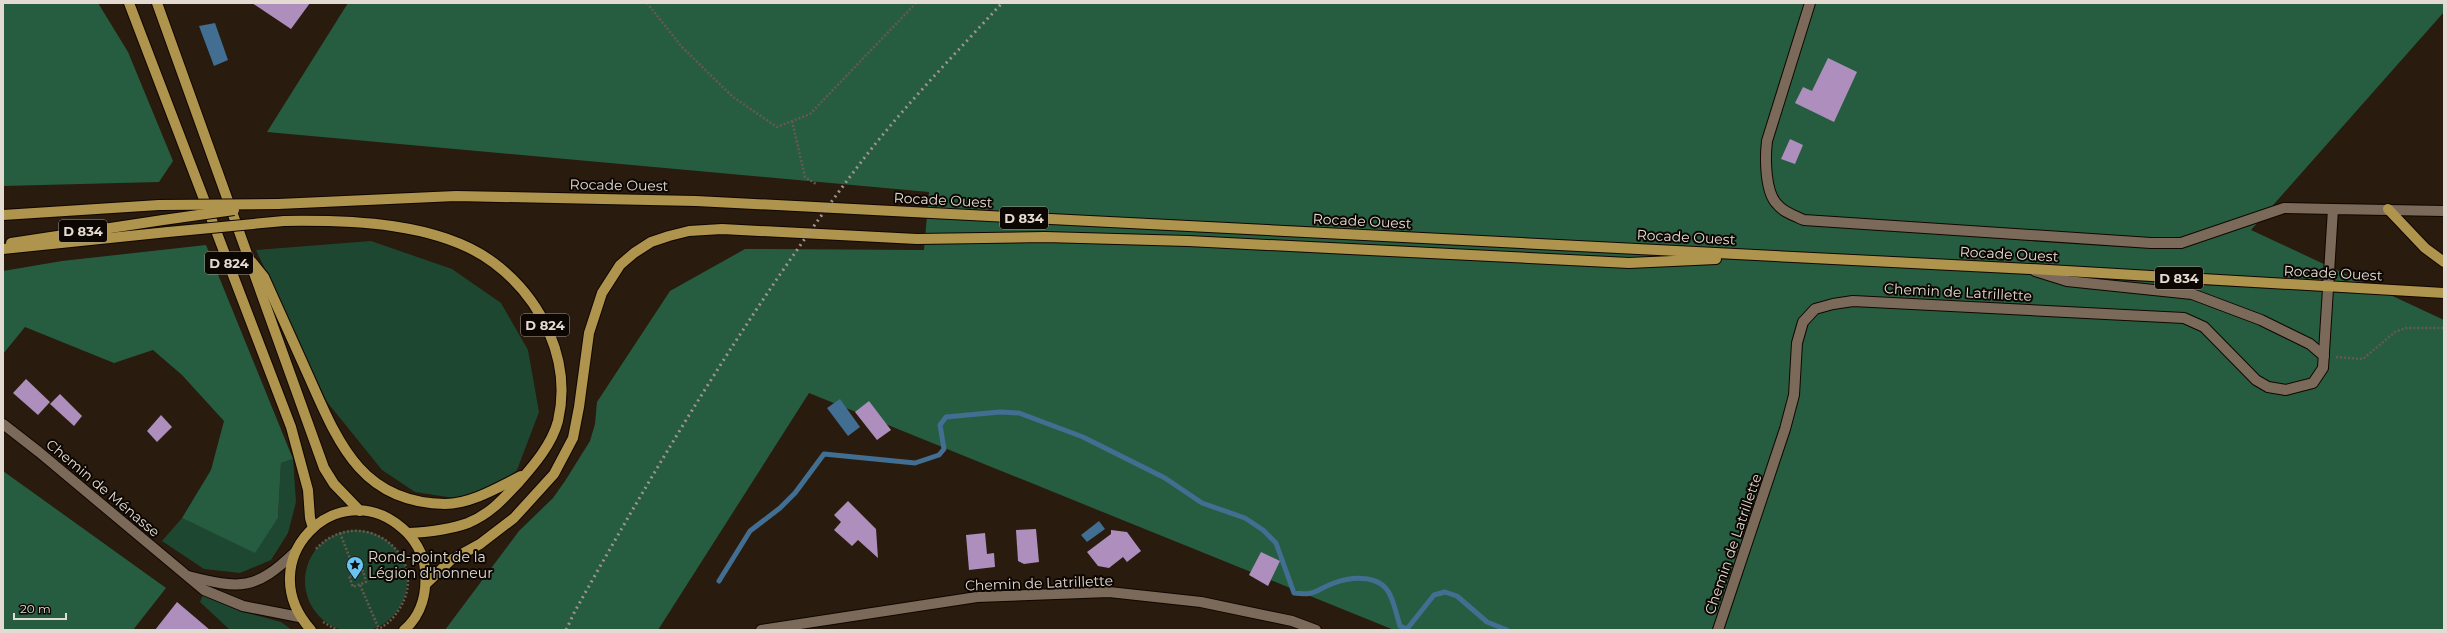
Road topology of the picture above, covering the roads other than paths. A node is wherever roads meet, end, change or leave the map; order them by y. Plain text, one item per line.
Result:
1 (129, 3) edge
2 (157, 3) edge
3 (1810, 3) edge
4 (278, 204) junction
5 (2333, 209) junction
6 (2388, 209) junction
7 (2444, 211) edge
8 (3, 215) edge
9 (3, 244) edge
10 (3, 249) edge
11 (247, 256) junction
12 (1769, 256) junction
13 (2444, 262) edge
14 (2030, 269) junction
15 (2328, 288) junction
16 (2444, 292) edge
17 (2324, 356) junction
18 (3, 424) edge
19 (527, 473) junction
20 (360, 511) junction
21 (313, 528) junction
22 (409, 533) junction
23 (295, 552) junction
24 (184, 575) junction
25 (427, 583) junction
26 (299, 617) junction
27 (408, 628) edge
28 (311, 630) edge
29 (761, 630) edge
30 (1316, 630) edge
31 (1718, 630) edge

1 - 21 main road, D 824
2 - 11 main road, D 824
3 - 5 street
4 - 8 main road, bridge
4 - 9 main road, D 834, bridge
4 - 12 main road, Rocade Ouest / D 834
5 - 6 street
5 - 15 street, Chemin de Latrillette
6 - 7 street
6 - 13 main road
10 - 19 main road, D 824, bridge
11 - 19 main road, D 824
11 - 20 main road, D 824
12 - 14 main road, Rocade Ouest / D 834
12 - 25 main road
14 - 15 main road, Rocade Ouest / D 834
14 - 17 street
15 - 16 main road, Rocade Ouest / D 834
15 - 17 street, Chemin de Latrillette
17 - 31 street, Chemin de Latrillette
18 - 24 street, Chemin de Ménasse
19 - 22 main road, D 824
20 - 21 main road
20 - 22 main road
21 - 23 main road
22 - 25 main road
23 - 24 street, Chemin de Ménasse
23 - 26 main road
24 - 26 street, Chemin de Ménasse
25 - 27 main road
26 - 28 main road
29 - 30 street, Chemin de Latrillette

